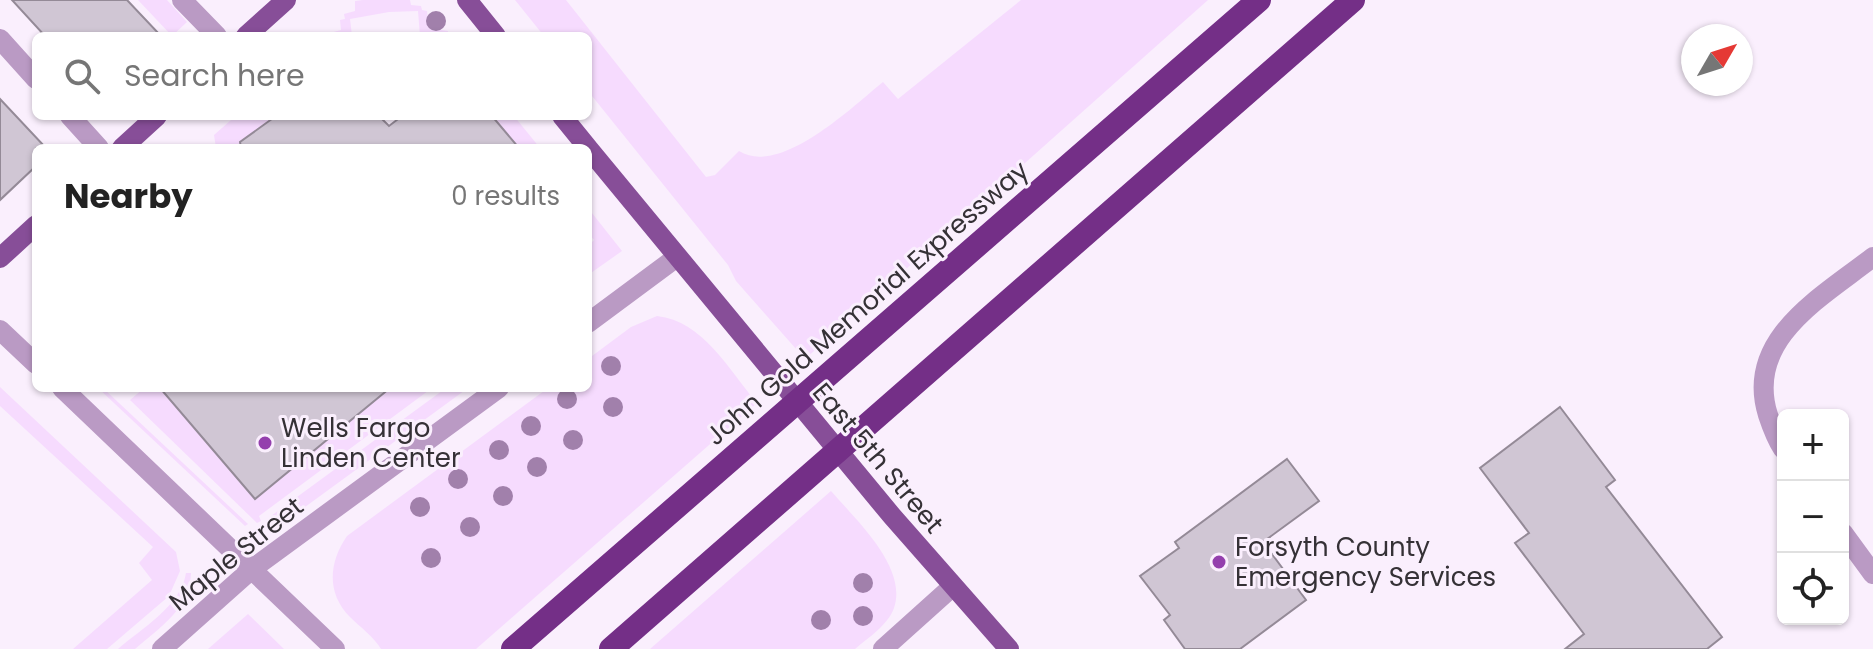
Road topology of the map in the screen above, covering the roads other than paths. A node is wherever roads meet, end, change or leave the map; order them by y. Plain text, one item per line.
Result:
1 (182, 0) edge
2 (286, 0) edge
3 (467, 0) edge
4 (1239, 0) edge
5 (1259, 0) edge
6 (1353, 0) edge
7 (213, 32) edge
8 (250, 32) edge
9 (493, 32) edge
10 (0, 39) edge
11 (1183, 64) junction
12 (32, 75) edge
13 (74, 120) edge
14 (153, 120) edge
15 (565, 120) edge
16 (95, 144) edge
17 (126, 144) edge
18 (585, 144) edge
19 (592, 153) edge
20 (32, 229) edge
21 (677, 257) junction
22 (1873, 257) edge
23 (0, 258) edge
24 (592, 320) edge
25 (0, 330) edge
26 (32, 360) edge
27 (66, 392) edge
28 (494, 392) edge
29 (1777, 440) edge
30 (1849, 541) edge
31 (252, 569) junction
32 (1873, 574) edge
33 (952, 587) junction
34 (162, 649) edge
35 (335, 649) edge
36 (513, 649) edge
37 (611, 649) edge
38 (883, 649) edge
39 (1009, 649) edge

1 - 7 street
2 - 8 main road
3 - 9 main road
4 - 11 highway
5 - 11 highway, John Gold Memorial Expressway
6 - 37 highway
10 - 12 street
11 - 36 highway, John Gold Memorial Expressway
13 - 16 street
14 - 17 main road
15 - 18 main road, East 5th Street
19 - 21 main road, East 5th Street
20 - 23 main road
21 - 24 street
21 - 33 main road, East 5th Street
22 - 29 street
25 - 26 street
27 - 31 street
28 - 31 street, Maple Street
30 - 32 street
31 - 34 street, Maple Street
31 - 35 street
33 - 38 street
33 - 39 main road, East 5th Street

